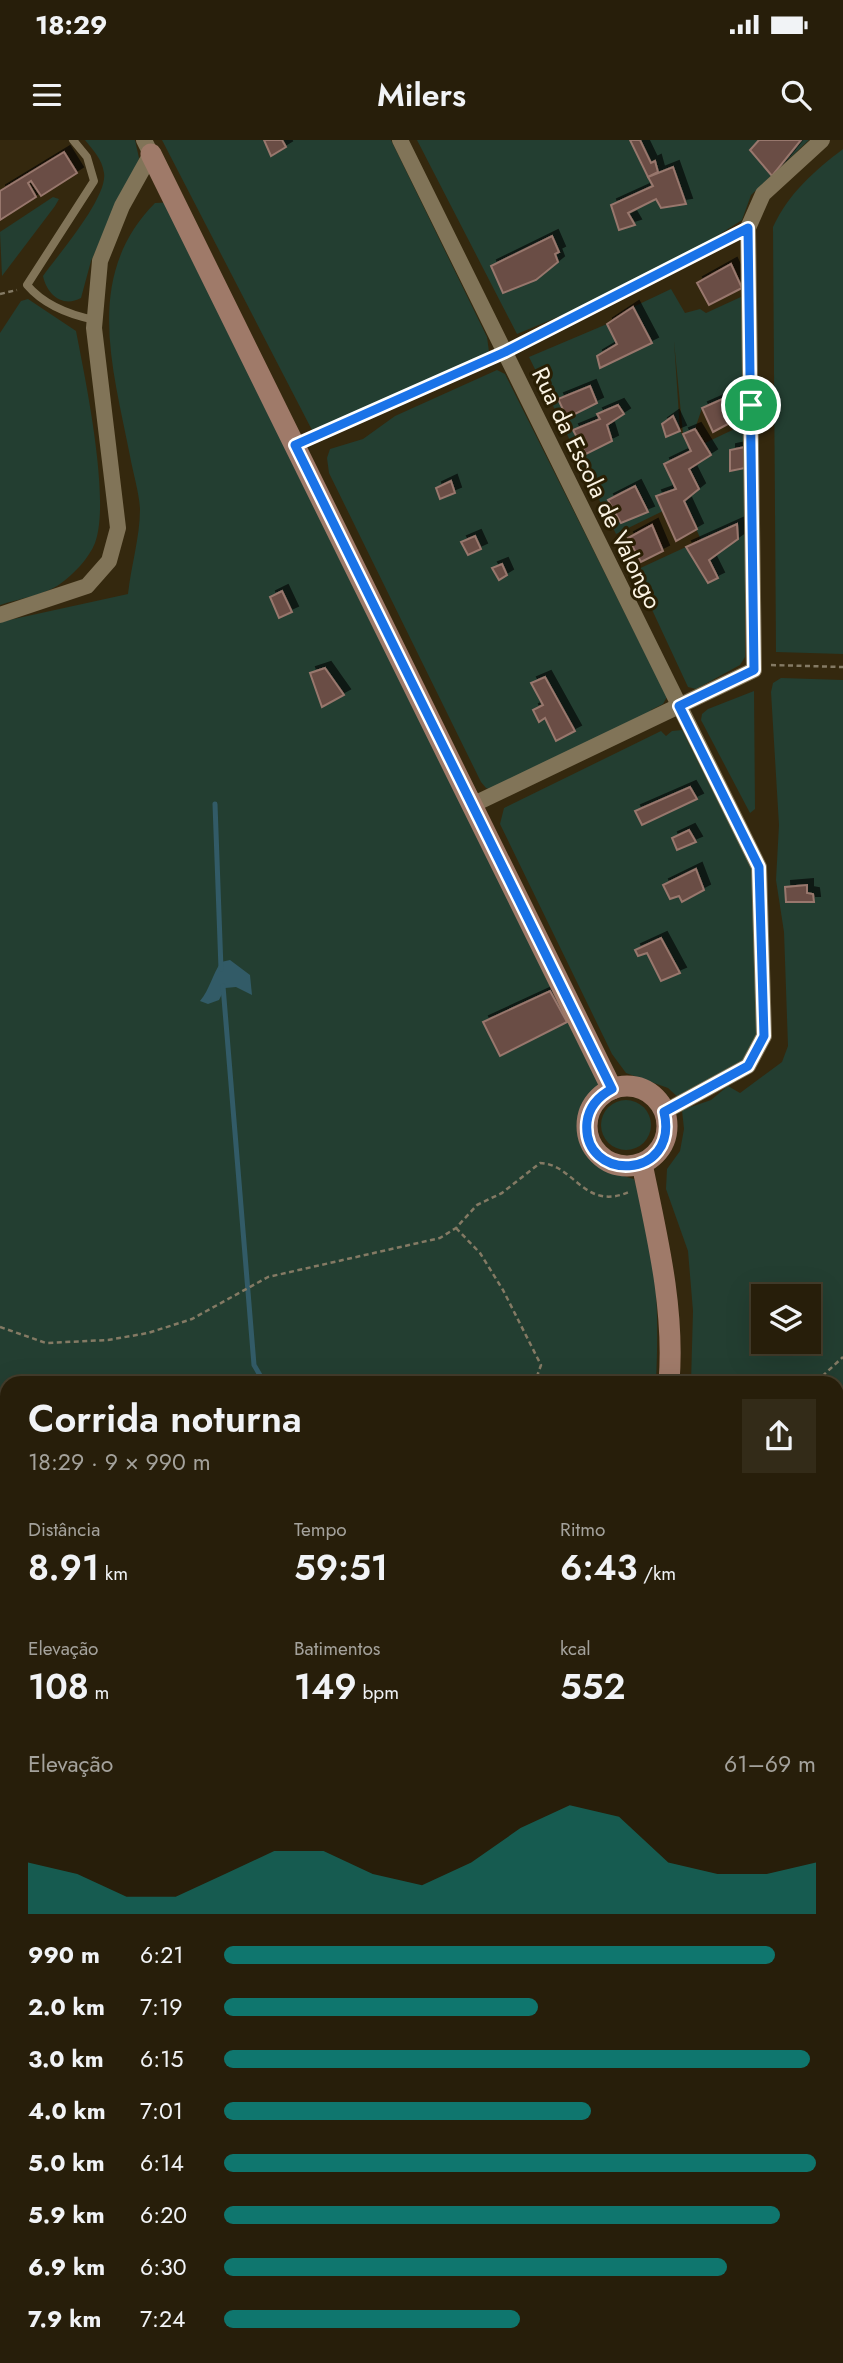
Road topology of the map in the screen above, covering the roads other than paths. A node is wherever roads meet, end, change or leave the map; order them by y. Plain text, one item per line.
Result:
1 (72, 140) edge
2 (400, 140) edge
3 (822, 140) edge
4 (148, 147) edge
5 (95, 320) junction
6 (0, 615) edge
7 (679, 706) junction
8 (472, 805) junction
9 (612, 1089) junction
10 (664, 1112) junction
11 (643, 1173) junction
12 (669, 1376) edge

1 - 5 lane
2 - 7 street, Rua da Escola de Valongo
3 - 7 street
4 - 5 street
4 - 8 street
5 - 6 street
7 - 8 street
7 - 10 street, Rua da Escola de Valongo
8 - 9 street
9 - 10 street
9 - 11 street
10 - 11 street
11 - 12 street

